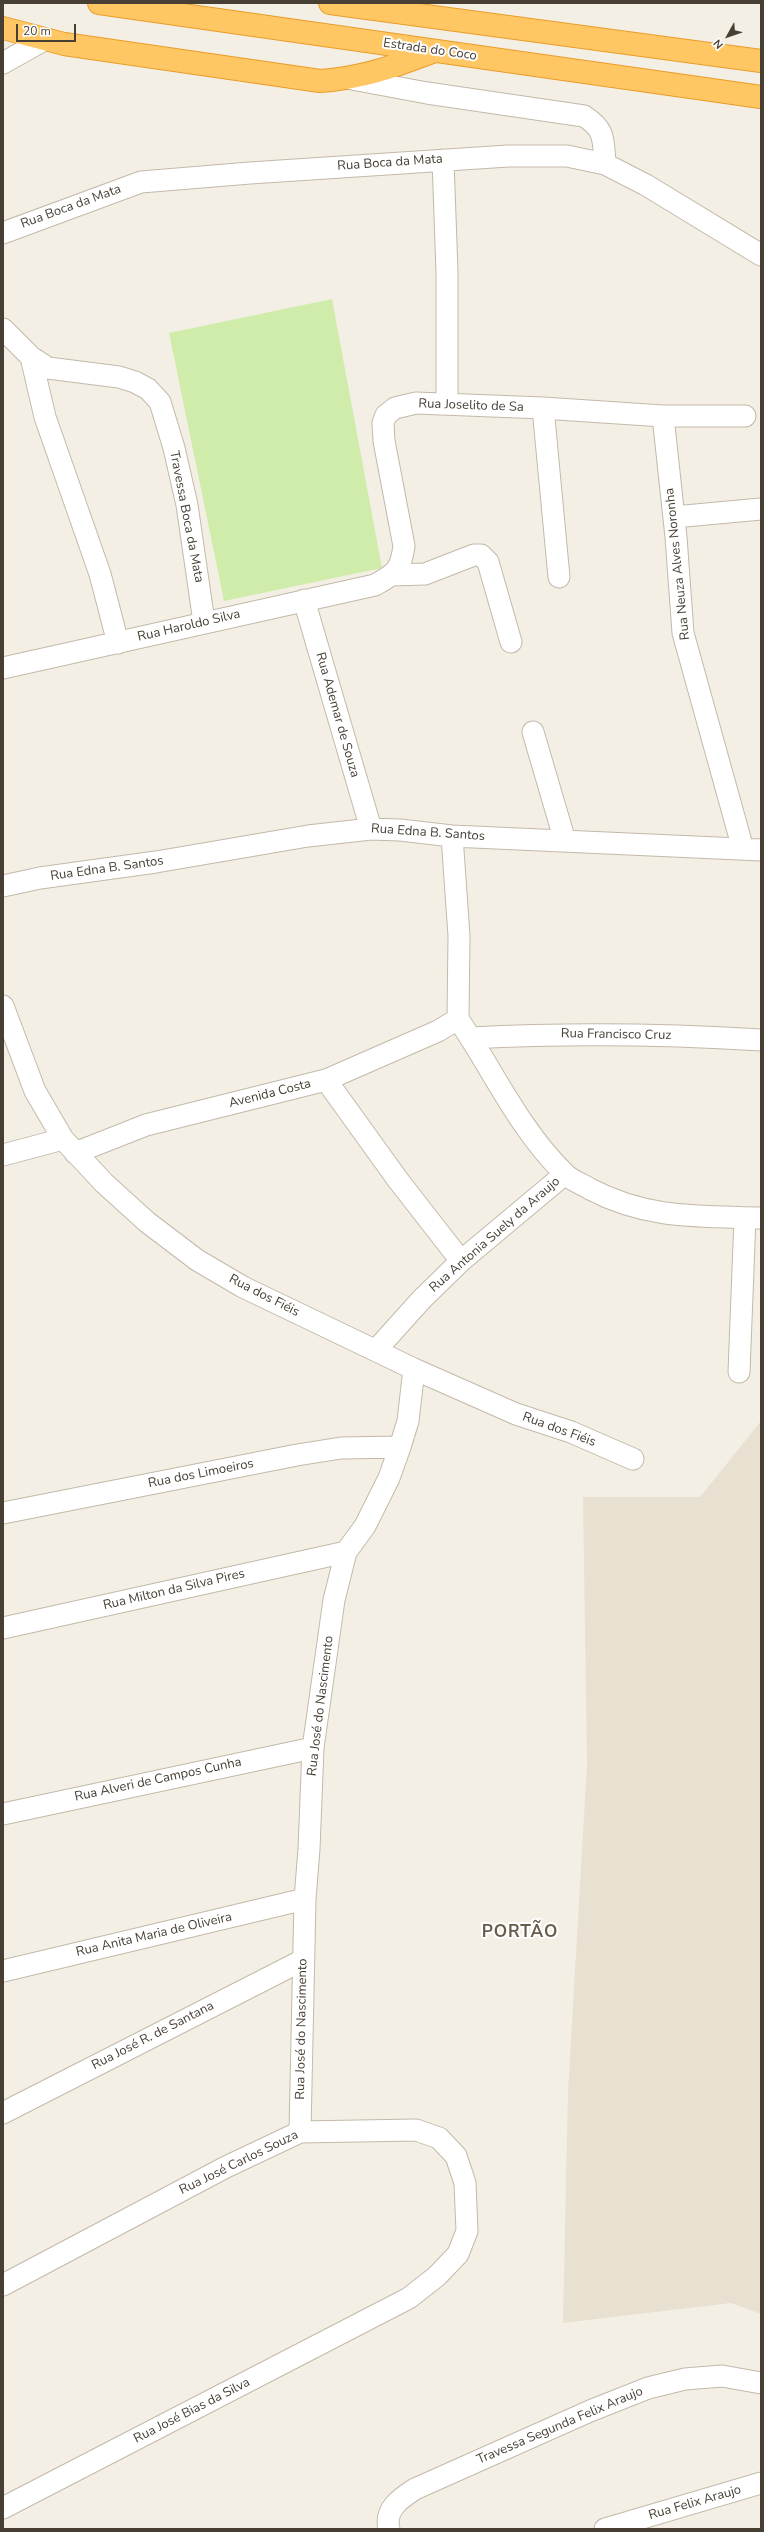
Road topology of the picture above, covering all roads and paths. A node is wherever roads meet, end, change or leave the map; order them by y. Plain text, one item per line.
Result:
1 (99, 3) edge
2 (330, 3) edge
3 (3, 28) edge
4 (44, 40) junction
5 (436, 51) junction
6 (761, 62) edge
7 (3, 63) edge
8 (352, 79) junction
9 (761, 97) edge
10 (443, 160) junction
11 (605, 164) junction
12 (3, 233) edge
13 (761, 255) edge
14 (3, 328) edge
15 (32, 357) junction
16 (447, 404) junction
17 (543, 408) junction
18 (663, 416) junction
19 (745, 416) dead end
20 (761, 509) edge
21 (674, 517) junction
22 (559, 577) dead end
23 (383, 580) junction
24 (304, 600) junction
25 (204, 622) junction
26 (511, 642) dead end
27 (118, 643) junction
28 (3, 668) edge
29 (533, 732) dead end
30 (370, 829) junction
31 (452, 836) junction
32 (565, 841) junction
33 (752, 850) edge
34 (3, 886) edge
35 (3, 1006) edge
36 (458, 1019) junction
37 (471, 1038) junction
38 (761, 1040) edge
39 (326, 1080) junction
40 (69, 1146) junction
41 (3, 1155) edge
42 (565, 1174) junction
43 (753, 1218) edge
44 (461, 1261) junction
45 (378, 1349) junction
46 (414, 1369) junction
47 (739, 1372) dead end
48 (400, 1447) junction
49 (633, 1459) dead end
50 (3, 1513) edge
51 (346, 1552) junction
52 (3, 1628) edge
53 (313, 1748) junction
54 (3, 1814) edge
55 (305, 1899) junction
56 (303, 1960) junction
57 (3, 1971) edge
58 (3, 2112) edge
59 (300, 2132) junction
60 (3, 2285) edge
61 (380, 2314) joint
62 (761, 2383) edge
63 (761, 2483) edge
64 (3, 2508) edge
65 (389, 2529) edge
66 (605, 2529) edge

1 - 5 highway, Estrada do Coco
2 - 6 highway
3 - 4 highway
4 - 7 street
4 - 8 highway
5 - 8 highway
5 - 9 highway, Estrada do Coco
8 - 11 street
10 - 11 street, Rua Boca da Mata
10 - 12 street, Rua Boca da Mata
10 - 16 street
11 - 13 street, Rua Boca da Mata
14 - 15 street, Travessa Boca da Mata
15 - 25 street, Travessa Boca da Mata
15 - 27 street
16 - 17 street, Rua Joselito de Sa
16 - 23 street, Rua Joselito de Sa
17 - 18 street, Rua Joselito de Sa
17 - 22 street
18 - 19 street, Rua Joselito de Sa
18 - 21 street, Rua Neuza Alves Noronha
20 - 21 street
21 - 33 street, Rua Neuza Alves Noronha
23 - 24 street, Rua Haroldo Silva
23 - 26 street, Rua Haroldo Silva
24 - 25 street, Rua Haroldo Silva
24 - 30 street, Rua Ademar de Souza
25 - 27 street, Rua Haroldo Silva
27 - 28 street, Rua Haroldo Silva
29 - 32 street
30 - 31 street, Rua Edna B. Santos
30 - 34 street, Rua Edna B. Santos
31 - 32 street, Rua Edna B. Santos
31 - 36 street
32 - 33 street, Rua Edna B. Santos
35 - 40 street, Rua dos Fiéis
36 - 37 street
36 - 39 street, Avenida Costa
37 - 38 street, Rua Francisco Cruz
37 - 42 street
39 - 40 street, Avenida Costa
39 - 44 street
40 - 41 street, Avenida Costa
40 - 45 street, Rua dos Fiéis
42 - 43 street
42 - 44 street, Rua Antonia Suely da Araujo
43 - 47 street
44 - 45 street, Rua Antonia Suely da Araujo
45 - 46 street, Rua dos Fiéis
46 - 48 street, Rua José do Nascimento
46 - 49 street, Rua dos Fiéis
48 - 50 street, Rua dos Limoeiros
48 - 51 street, Rua José do Nascimento
51 - 52 street, Rua Milton da Silva Pires
51 - 53 street, Rua José do Nascimento
53 - 54 street, Rua Alveri de Campos Cunha
53 - 55 street, Rua José do Nascimento
55 - 56 street, Rua José do Nascimento
55 - 57 street, Rua Anita Maria de Oliveira
56 - 58 street, Rua José R. de Santana
56 - 59 street, Rua José do Nascimento
59 - 60 street, Rua José Carlos Souza
59 - 61 street, Rua José Carlos Souza
61 - 64 street, Rua José Bias da Silva
62 - 65 street, Travessa Segunda Felix Araujo
63 - 66 street, Rua Felix Araujo

